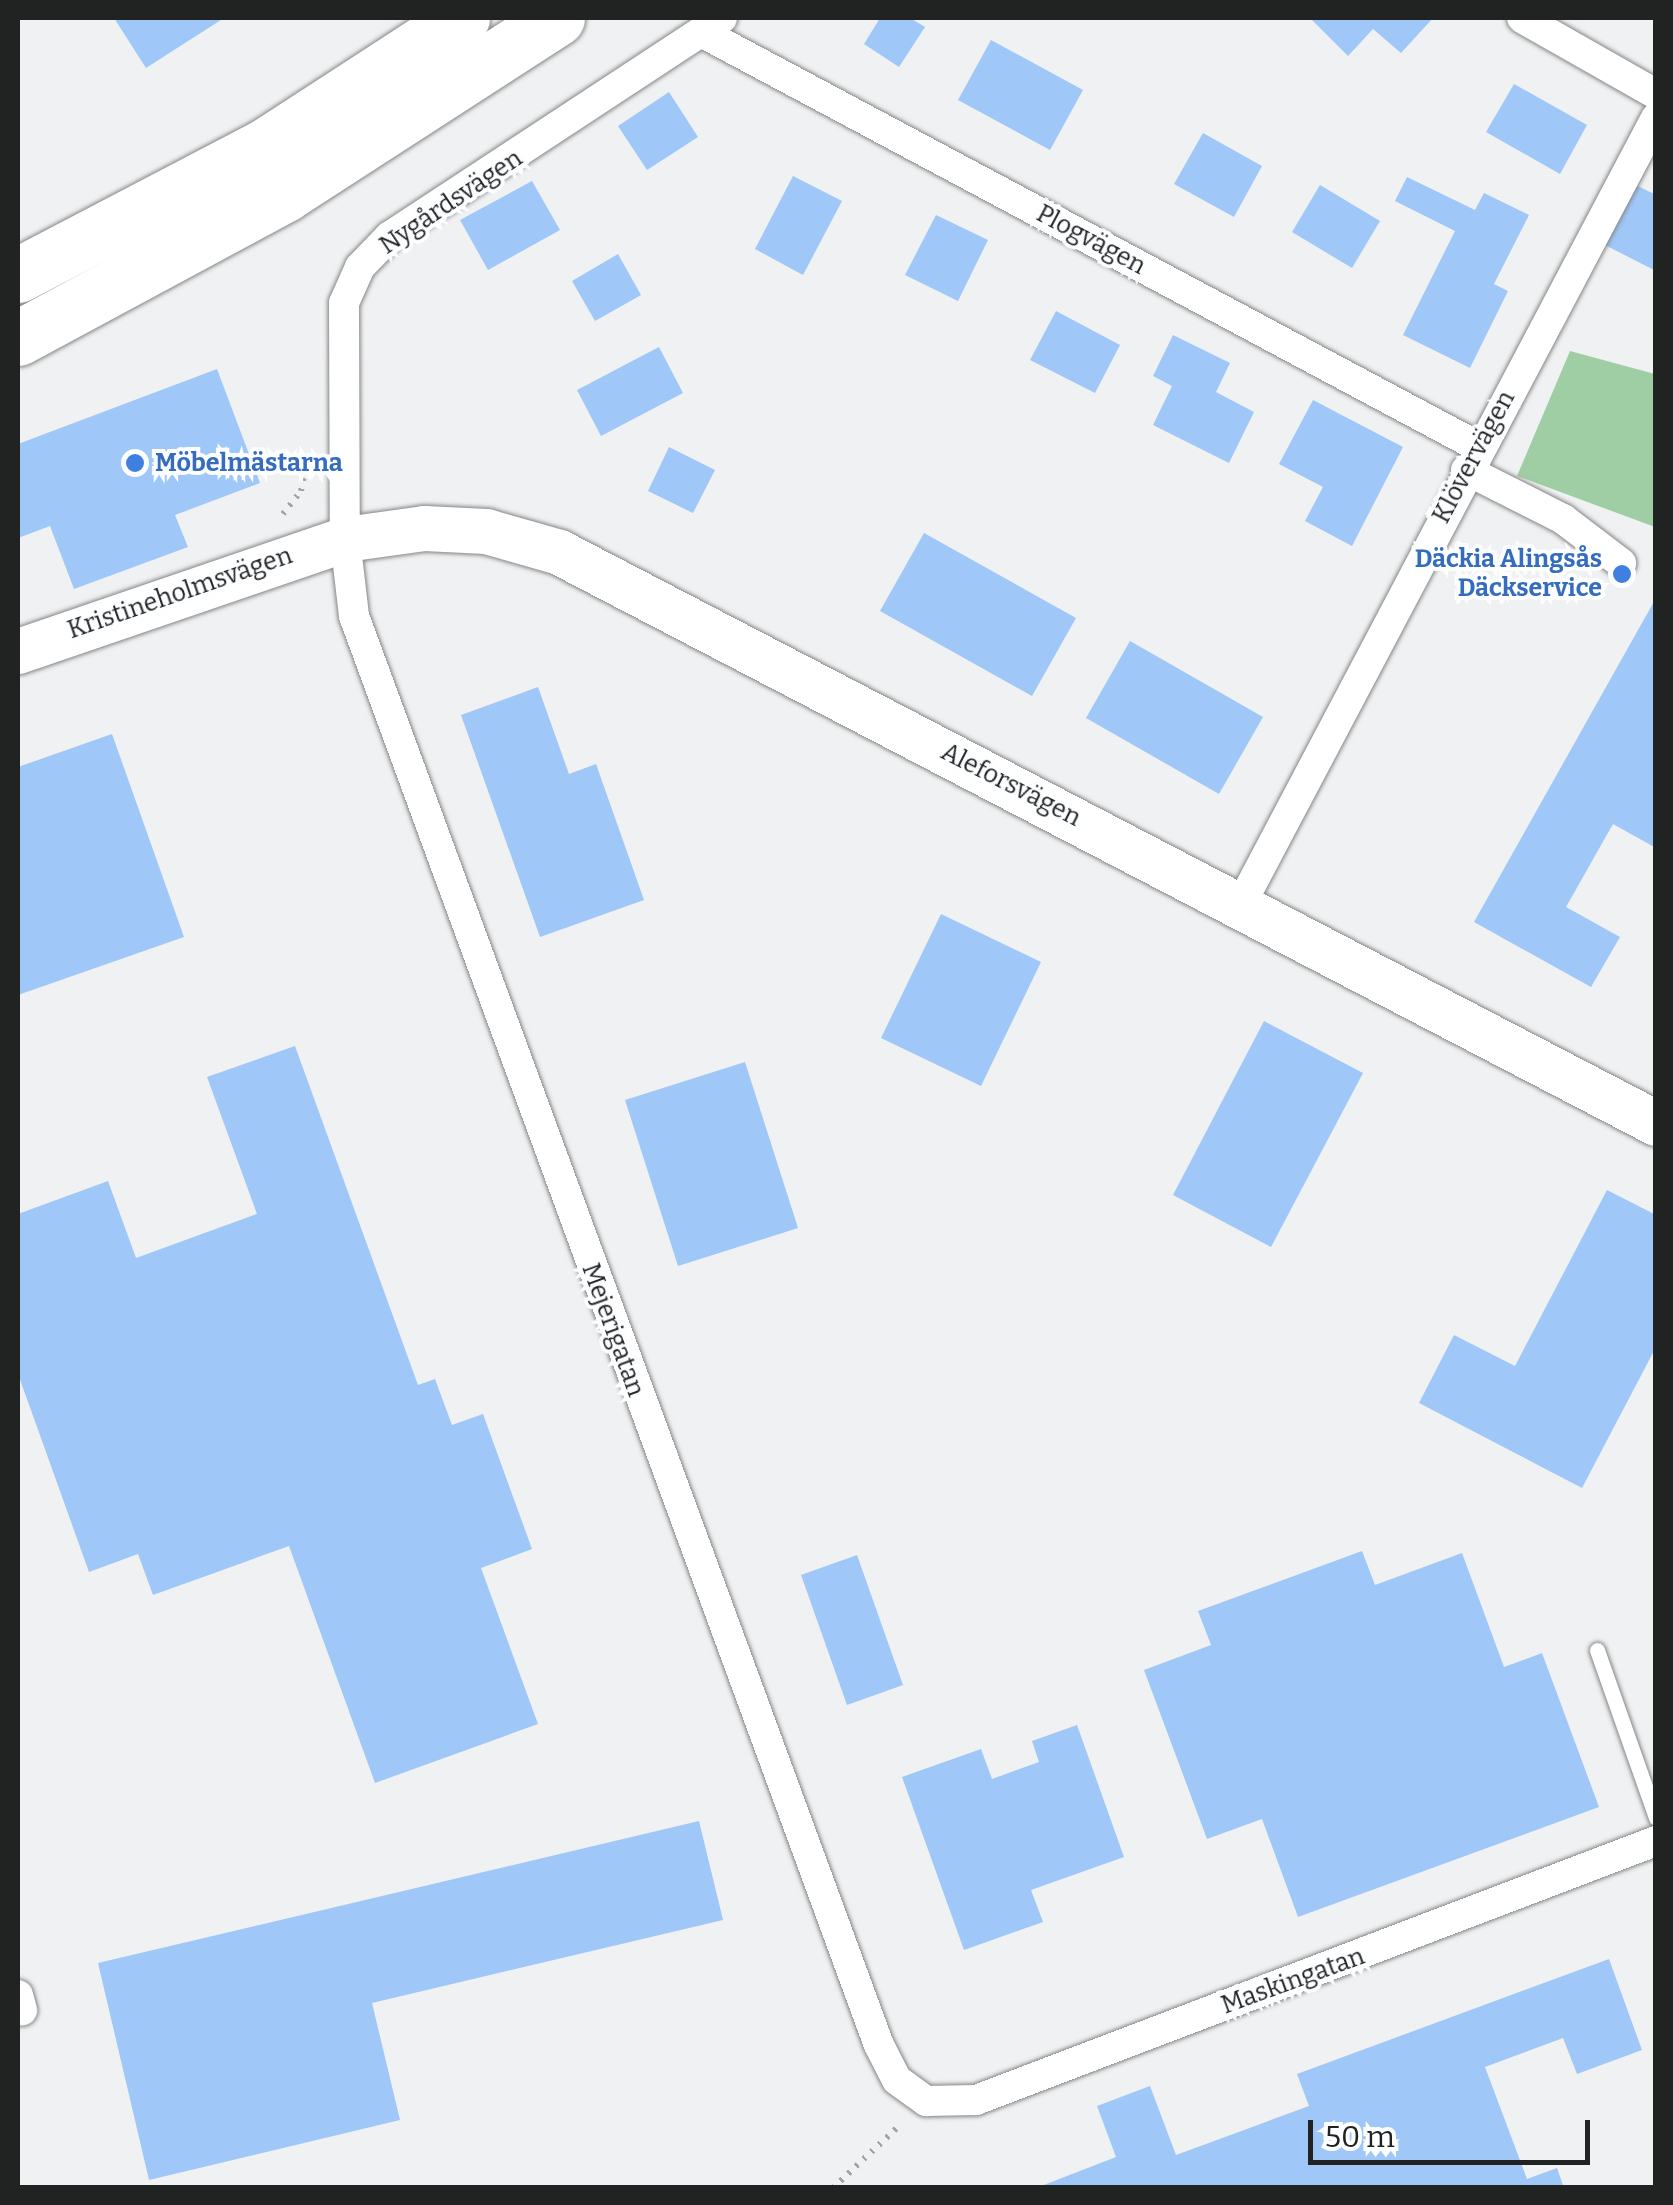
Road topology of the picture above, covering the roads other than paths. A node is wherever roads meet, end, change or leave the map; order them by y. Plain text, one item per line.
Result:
1 (462, 18) edge
2 (557, 18) edge
3 (1522, 18) edge
4 (712, 25) edge
5 (1656, 94) edge
6 (1656, 118) edge
7 (18, 275) edge
8 (18, 338) edge
9 (1473, 459) junction
10 (345, 539) junction
11 (1621, 563) dead end
12 (18, 651) edge
13 (1242, 904) junction
14 (1656, 1123) edge
15 (1597, 1650) dead end
16 (1656, 1818) edge
17 (1656, 1841) edge
18 (926, 2101) joint

1 - 7 highway
2 - 8 highway
3 - 5 street
4 - 9 street, Plogvägen
4 - 10 street, Nygårdsvägen
6 - 9 street, Klövervägen
9 - 11 street, Plogvägen
9 - 13 street, Klövervägen
10 - 12 street, Kristineholmsvägen
10 - 13 street, Aleforsvägen
10 - 18 street, Mejerigatan
13 - 14 street, Aleforsvägen
15 - 16 lane
17 - 18 street, Maskingatan

